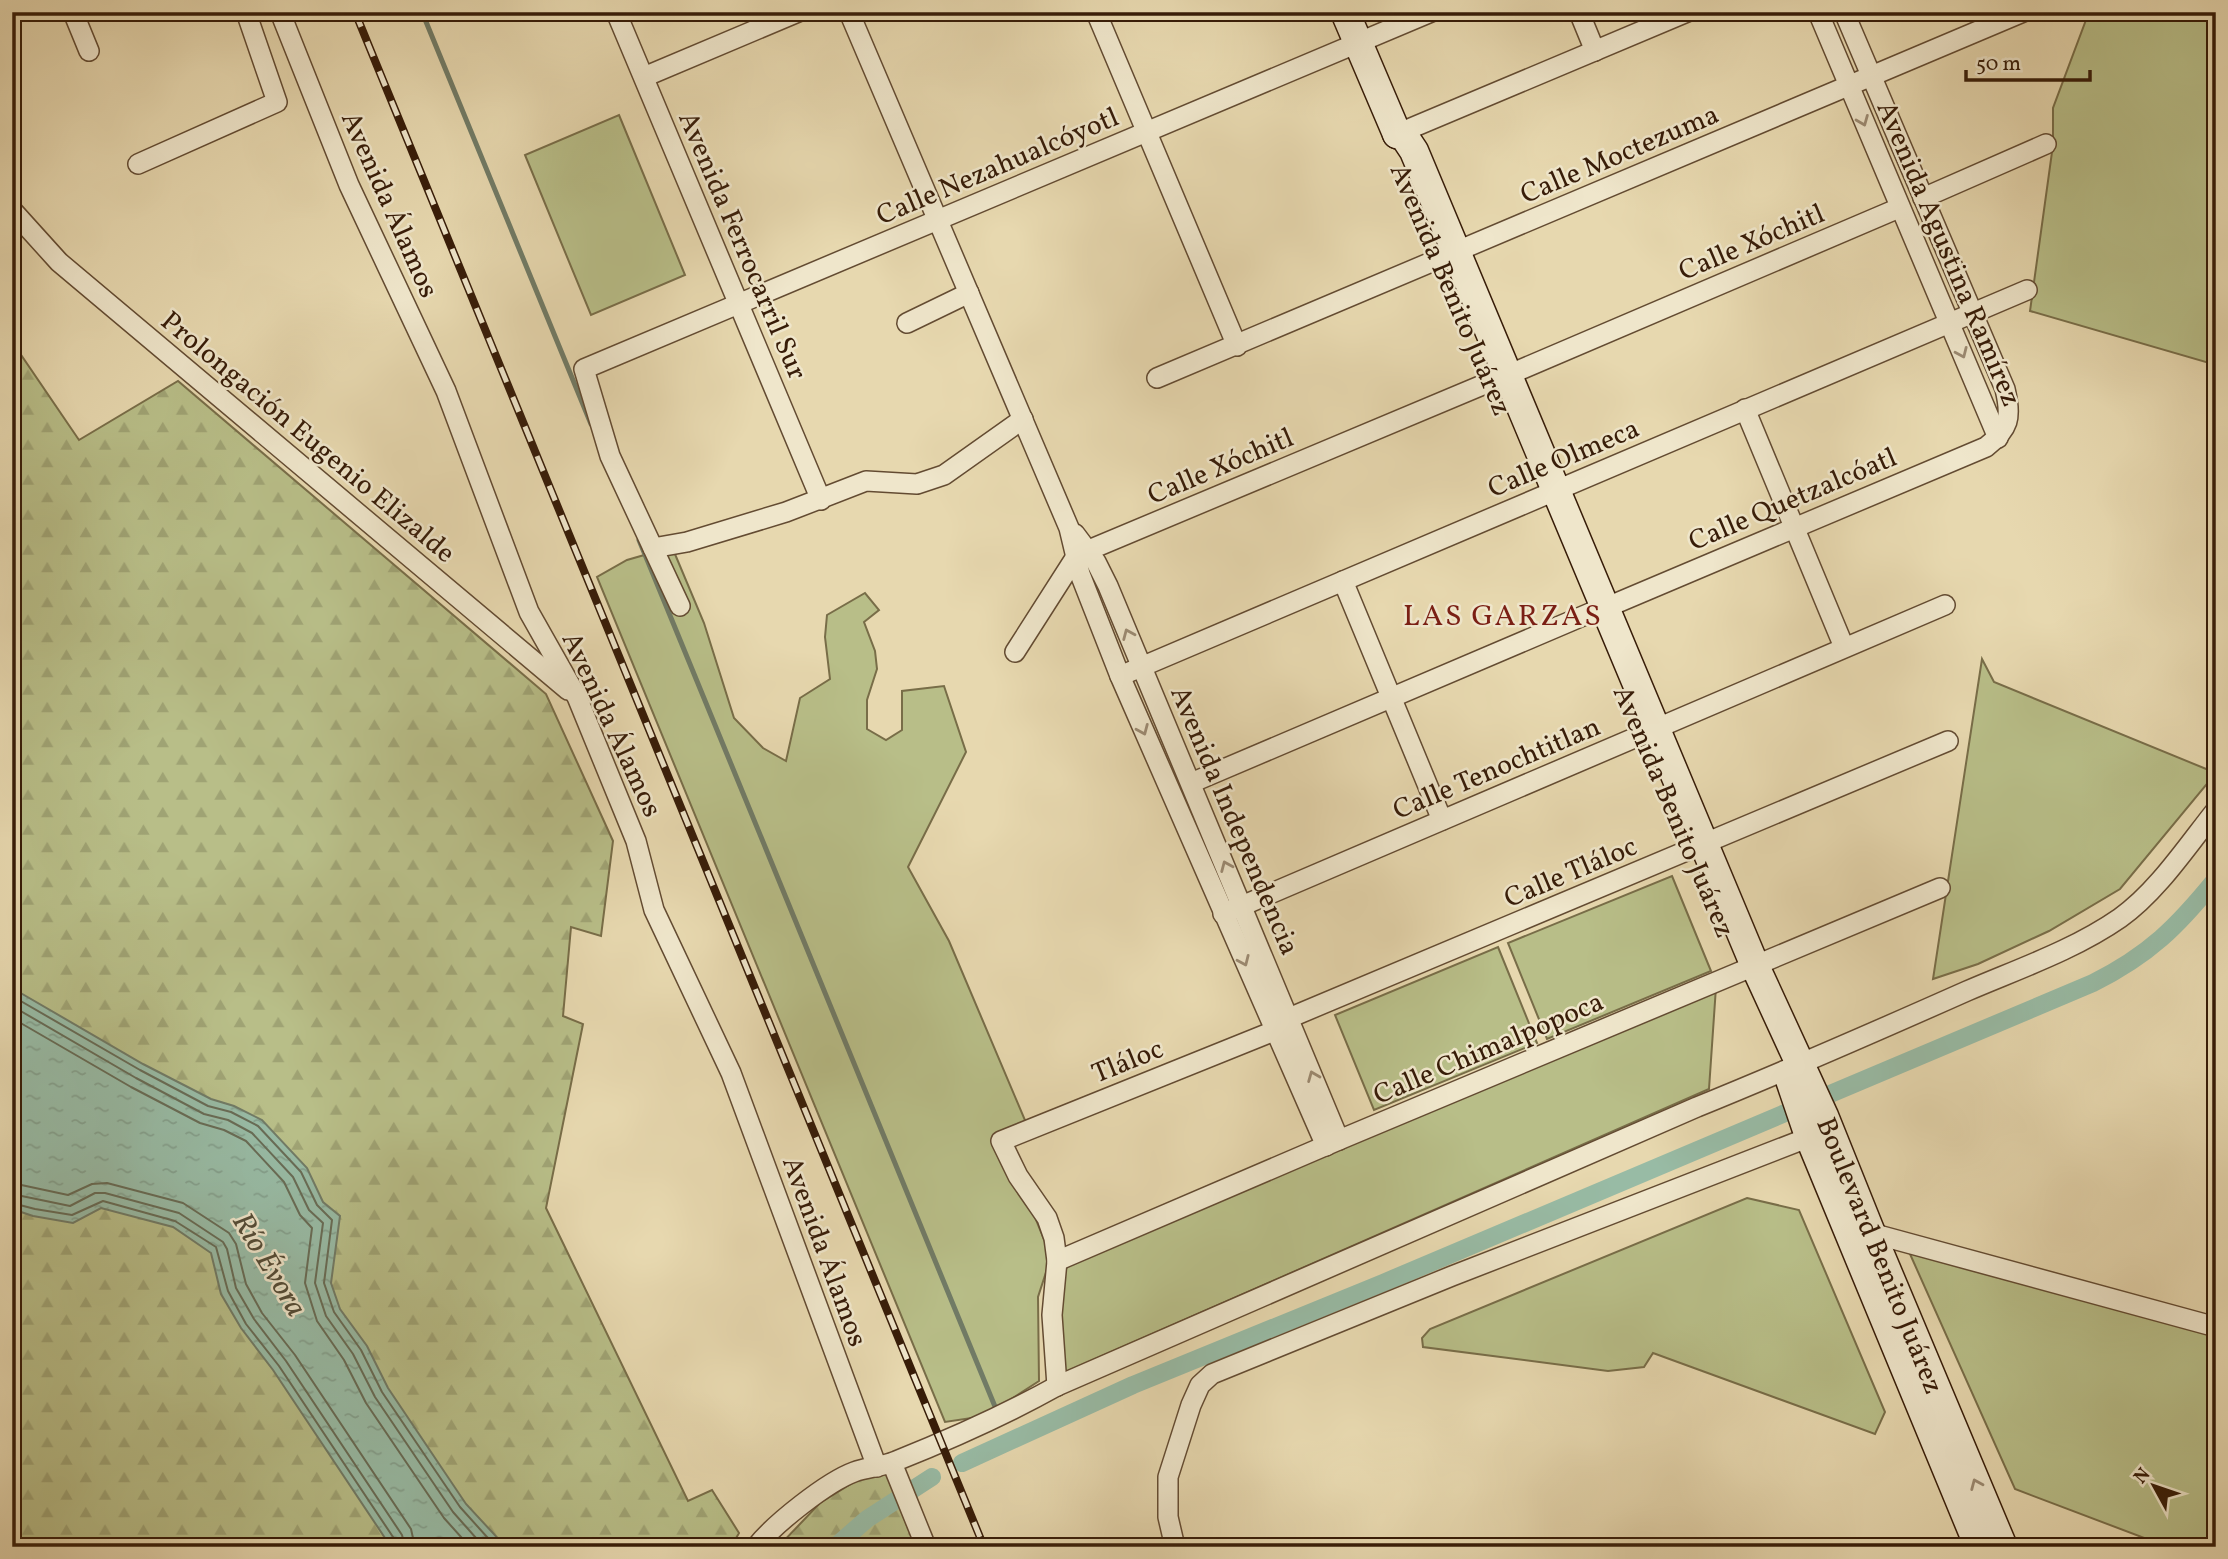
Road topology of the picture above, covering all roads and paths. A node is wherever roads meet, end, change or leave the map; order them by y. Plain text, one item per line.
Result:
1 (246, 12) edge
2 (279, 12) edge
3 (616, 12) edge
4 (798, 12) edge
5 (849, 12) edge
6 (1096, 12) edge
7 (1345, 12) edge
8 (1431, 12) edge
9 (1579, 12) edge
10 (1687, 12) edge
11 (1818, 12) edge
12 (1844, 12) edge
13 (2023, 12) edge
14 (75, 13) edge
15 (1358, 43) junction
16 (89, 51) dead end
17 (1595, 51) junction
18 (644, 77) junction
19 (1871, 77) junction
20 (1849, 86) junction
21 (1147, 132) junction
22 (1396, 134) junction
23 (2046, 144) dead end
24 (138, 164) dead end
25 (1923, 198) junction
26 (1899, 208) junction
27 (12, 210) edge
28 (938, 220) junction
29 (1448, 255) junction
30 (2027, 290) dead end
31 (969, 293) junction
32 (738, 305) junction
33 (1971, 314) junction
34 (907, 323) dead end
35 (1949, 324) junction
36 (1237, 346) junction
37 (1157, 378) dead end
38 (1500, 378) junction
39 (1745, 409) junction
40 (1023, 419) junction
41 (1998, 438) junction
42 (1548, 494) junction
43 (821, 500) junction
44 (1794, 527) junction
45 (653, 548) junction
46 (1082, 553) junction
47 (1343, 581) junction
48 (1945, 605) dead end
49 (680, 606) dead end
50 (1598, 610) junction
51 (1844, 647) junction
52 (1015, 652) dead end
53 (1141, 667) junction
54 (1120, 676) junction
55 (577, 697) junction
56 (1390, 698) junction
57 (1649, 732) junction
58 (1948, 741) dead end
59 (1191, 783) junction
60 (2216, 810) edge
61 (1442, 820) junction
62 (1698, 847) junction
63 (1940, 888) dead end
64 (1242, 906) junction
65 (1223, 914) junction
66 (1749, 969) junction
67 (1289, 1018) junction
68 (1274, 1031) junction
69 (1796, 1074) junction
70 (1817, 1126) junction
71 (1332, 1143) junction
72 (1871, 1233) junction
73 (1057, 1261) junction
74 (2216, 1327) edge
75 (1057, 1386) junction
76 (885, 1465) junction
77 (756, 1547) edge
78 (926, 1547) edge
79 (1175, 1547) edge
80 (1979, 1547) edge
81 (2003, 1547) edge

1 - 24 street
2 - 55 street, Avenida Álamos
3 - 18 street, Avenida Ferrocarril Sur
4 - 18 street
5 - 28 street, Avenida Independencia
6 - 21 street
7 - 15 street, Avenida Benito Juárez
8 - 15 street, Calle Nezahualcóyotl
9 - 17 street
10 - 17 street
11 - 20 street, Avenida Agustina Ramírez
12 - 19 street, Avenida Agustina Ramírez
13 - 19 street, Calle Moctezuma
14 - 16 street
15 - 21 street, Calle Nezahualcóyotl
15 - 22 street, Avenida Benito Juárez
17 - 22 street
18 - 32 street, Avenida Ferrocarril Sur
19 - 20 street, Calle Moctezuma
19 - 25 street, Avenida Agustina Ramírez
20 -> 26 street, Avenida Agustina Ramírez
20 - 29 street, Calle Moctezuma
21 - 28 street, Calle Nezahualcóyotl
21 - 36 street
22 - 29 street, Avenida Benito Juárez
23 - 25 street
25 - 33 street, Avenida Agustina Ramírez
26 - 35 street, Avenida Agustina Ramírez
26 - 38 street, Calle Xóchitl
27 - 55 street, Prolongación Eugenio Elizalde
28 - 31 street, Avenida Independencia
28 - 32 street, Calle Nezahualcóyotl
29 - 36 street, Calle Moctezuma
29 - 38 street, Avenida Benito Juárez
30 - 33 street, Calle Olmeca
31 - 34 street
31 - 40 street, Avenida Independencia
32 - 43 street, Avenida Ferrocarril Sur
32 - 45 street, Calle Nezahualcóyotl
33 - 35 street, Calle Olmeca
33 - 41 street, Avenida Agustina Ramírez
35 - 39 street, Calle Olmeca
35 -> 41 street, Avenida Agustina Ramírez
36 - 37 street, Calle Moctezuma
38 - 42 street, Avenida Benito Juárez
38 - 46 street, Calle Xóchitl
39 - 42 street, Calle Olmeca
39 - 44 street
40 - 43 street
40 - 46 street, Avenida Independencia
41 - 44 street, Calle Quetzalcóatl
42 - 47 street, Calle Olmeca
42 - 50 street, Avenida Benito Juárez
43 - 45 street
44 - 50 street, Calle Quetzalcóatl
44 - 51 street
45 - 49 street
46 - 52 street
53 -> 46 street, Avenida Independencia
46 - 54 street, Avenida Independencia
47 - 53 street, Calle Olmeca
47 - 56 street
48 - 51 street, Calle Tenochtitlan
50 - 56 street, Calle Quetzalcóatl
50 - 57 street, Avenida Benito Juárez
51 - 57 street, Calle Tenochtitlan
53 - 54 street, Calle Olmeca
53 - 59 street, Avenida Independencia
54 -> 65 street, Avenida Independencia
55 - 76 street, Avenida Álamos
56 - 59 street, Calle Quetzalcóatl
56 - 61 street
57 - 61 street, Calle Tenochtitlan
57 - 62 street, Avenida Benito Juárez
58 - 62 street, Calle Tláloc
64 -> 59 street, Avenida Independencia
60 - 69 street
61 - 64 street, Calle Tenochtitlan
62 - 66 street, Avenida Benito Juárez
62 - 67 street, Calle Tláloc
63 - 66 street, Calle Chimalpopoca
64 - 65 street, Calle Tenochtitlan
64 - 67 street, Avenida Independencia
65 -> 68 street, Avenida Independencia
66 - 69 street, Boulevard Benito Juárez
66 - 71 street, Calle Chimalpopoca
71 -> 67 street, Avenida Independencia
68 - 71 street, Avenida Independencia
68 - 73 street, Tláloc
69 - 70 street, Boulevard Benito Juárez
69 - 75 street
70 - 72 street, Boulevard Benito Juárez
70 - 79 street
70 - 80 street, Boulevard Benito Juárez
71 - 73 street, Calle Chimalpopoca
72 - 74 street
81 -> 72 street, Boulevard Benito Juárez
73 - 75 street
75 - 76 street
76 - 77 street
76 - 78 street, Avenida Álamos

